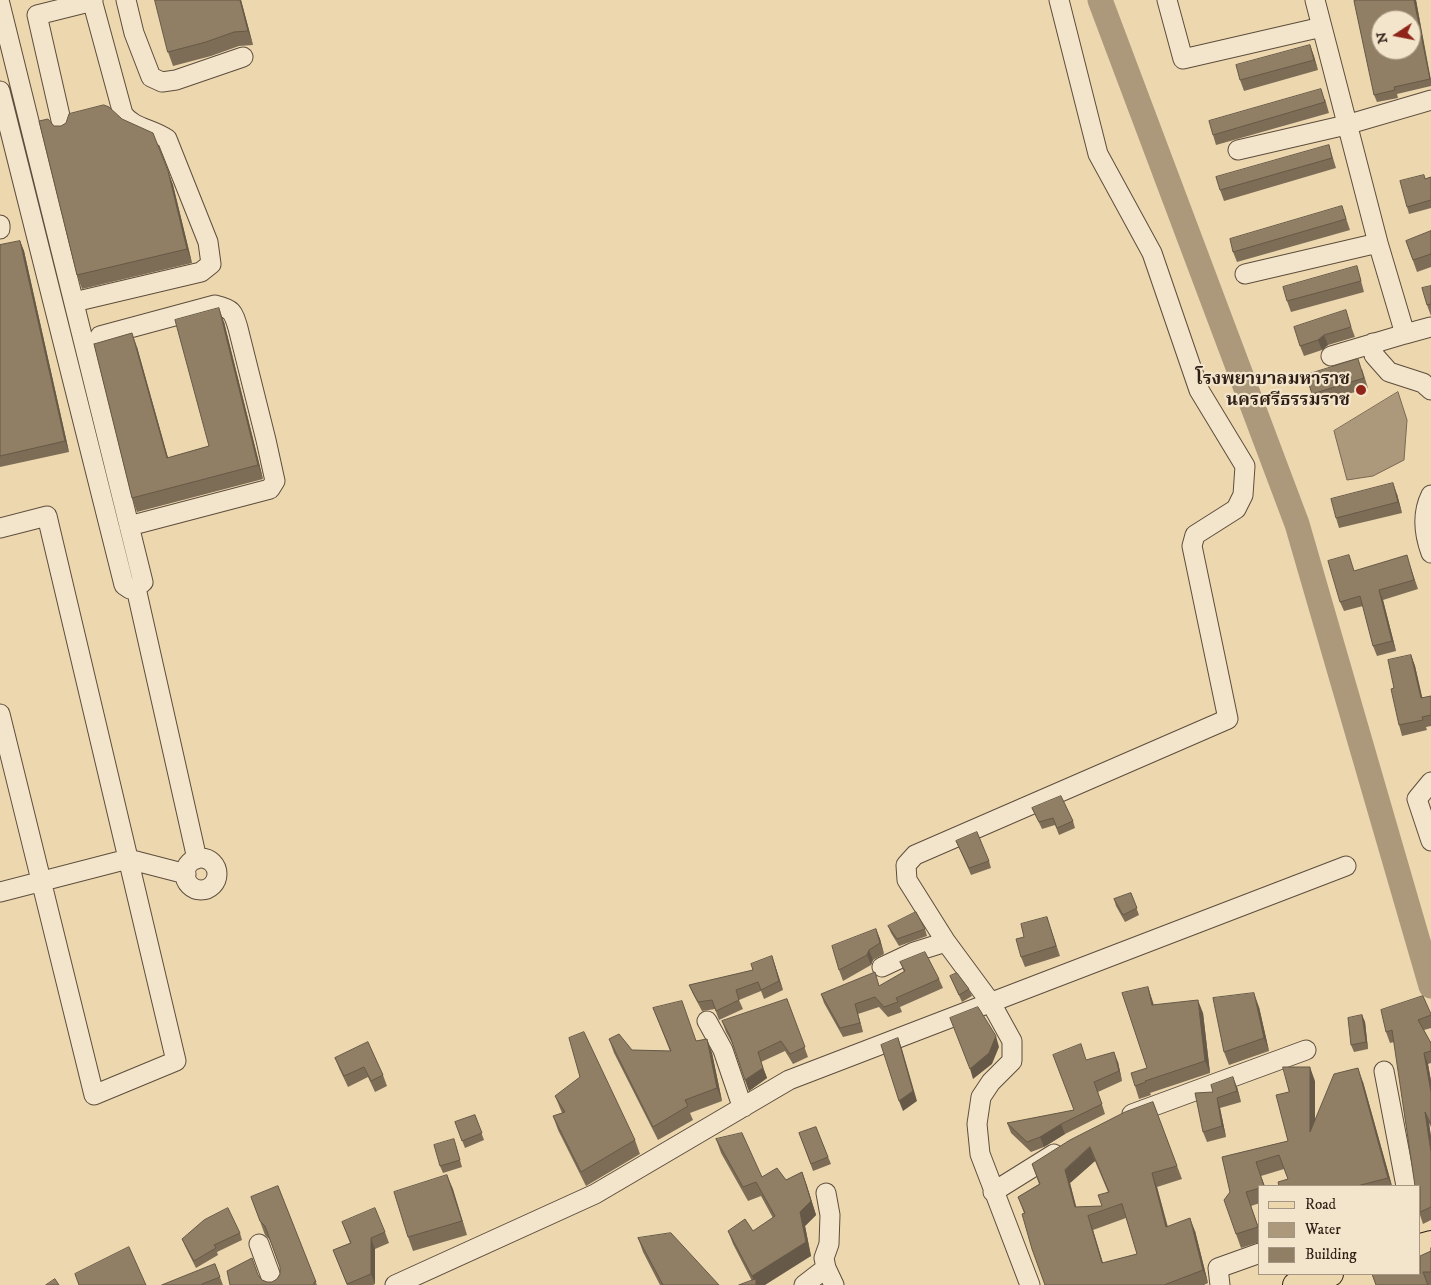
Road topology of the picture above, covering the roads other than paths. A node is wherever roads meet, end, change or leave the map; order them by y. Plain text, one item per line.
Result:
1 (92, 0) edge
2 (126, 0) edge
3 (1059, 0) edge
4 (1167, 0) edge
5 (1315, 0) edge
6 (0, 4) edge
7 (1322, 28) junction
8 (243, 57) dead end
9 (0, 91) edge
10 (1431, 100) edge
11 (1346, 125) junction
12 (63, 129) edge
13 (1238, 150) dead end
14 (0, 225) edge
15 (0, 229) edge
16 (1378, 243) junction
17 (1245, 274) dead end
18 (74, 302) junction
19 (1431, 326) edge
20 (1405, 334) junction
21 (100, 336) dead end
22 (1373, 343) junction
23 (1331, 356) dead end
24 (1431, 390) edge
25 (101, 412) junction
26 (82, 416) junction
27 (1429, 501) edge
28 (129, 526) junction
29 (0, 528) edge
30 (1431, 553) edge
31 (136, 588) junction
32 (0, 714) edge
33 (1431, 782) edge
34 (1431, 841) edge
35 (128, 859) junction
36 (1346, 866) dead end
37 (42, 881) junction
38 (0, 892) edge
39 (946, 942) junction
40 (882, 967) dead end
41 (991, 1003) junction
42 (707, 1021) dead end
43 (1306, 1050) dead end
44 (1384, 1070) dead end
45 (744, 1107) junction
46 (1118, 1120) edge
47 (1070, 1144) edge
48 (1406, 1185) edge
49 (993, 1192) junction
50 (826, 1193) dead end
51 (260, 1244) dead end
52 (1258, 1253) edge
53 (1329, 1275) edge
54 (830, 1277) edge
55 (274, 1285) edge
56 (395, 1285) edge
57 (804, 1285) edge
58 (1030, 1285) edge
59 (1220, 1285) edge
60 (1296, 1285) edge

1 - 12 street
1 - 18 street
2 - 8 street
3 - 39 street
4 - 7 street
5 - 7 street
6 - 18 street
7 - 11 street
9 - 26 street
10 - 11 street
11 - 13 street
11 - 16 street
14 - 15 street
16 - 17 street
16 - 20 street
18 - 25 street
19 - 20 street
20 - 22 street
21 - 28 street
22 - 23 street
22 - 24 street
25 - 26 street
25 - 28 street
26 - 31 street
27 - 30 street
28 - 31 street
29 - 35 street
31 - 35 street
32 - 37 street
33 - 34 street
35 - 37 street
35 - 37 street
36 - 41 street
37 - 38 street
39 - 40 street
39 - 41 street
41 - 45 street
41 - 49 street
42 - 45 street
43 - 46 street
44 - 48 street
45 - 56 street
47 - 49 street
49 - 58 street
50 - 54 street
51 - 55 street
52 - 59 street
53 - 60 main road
54 - 57 street

